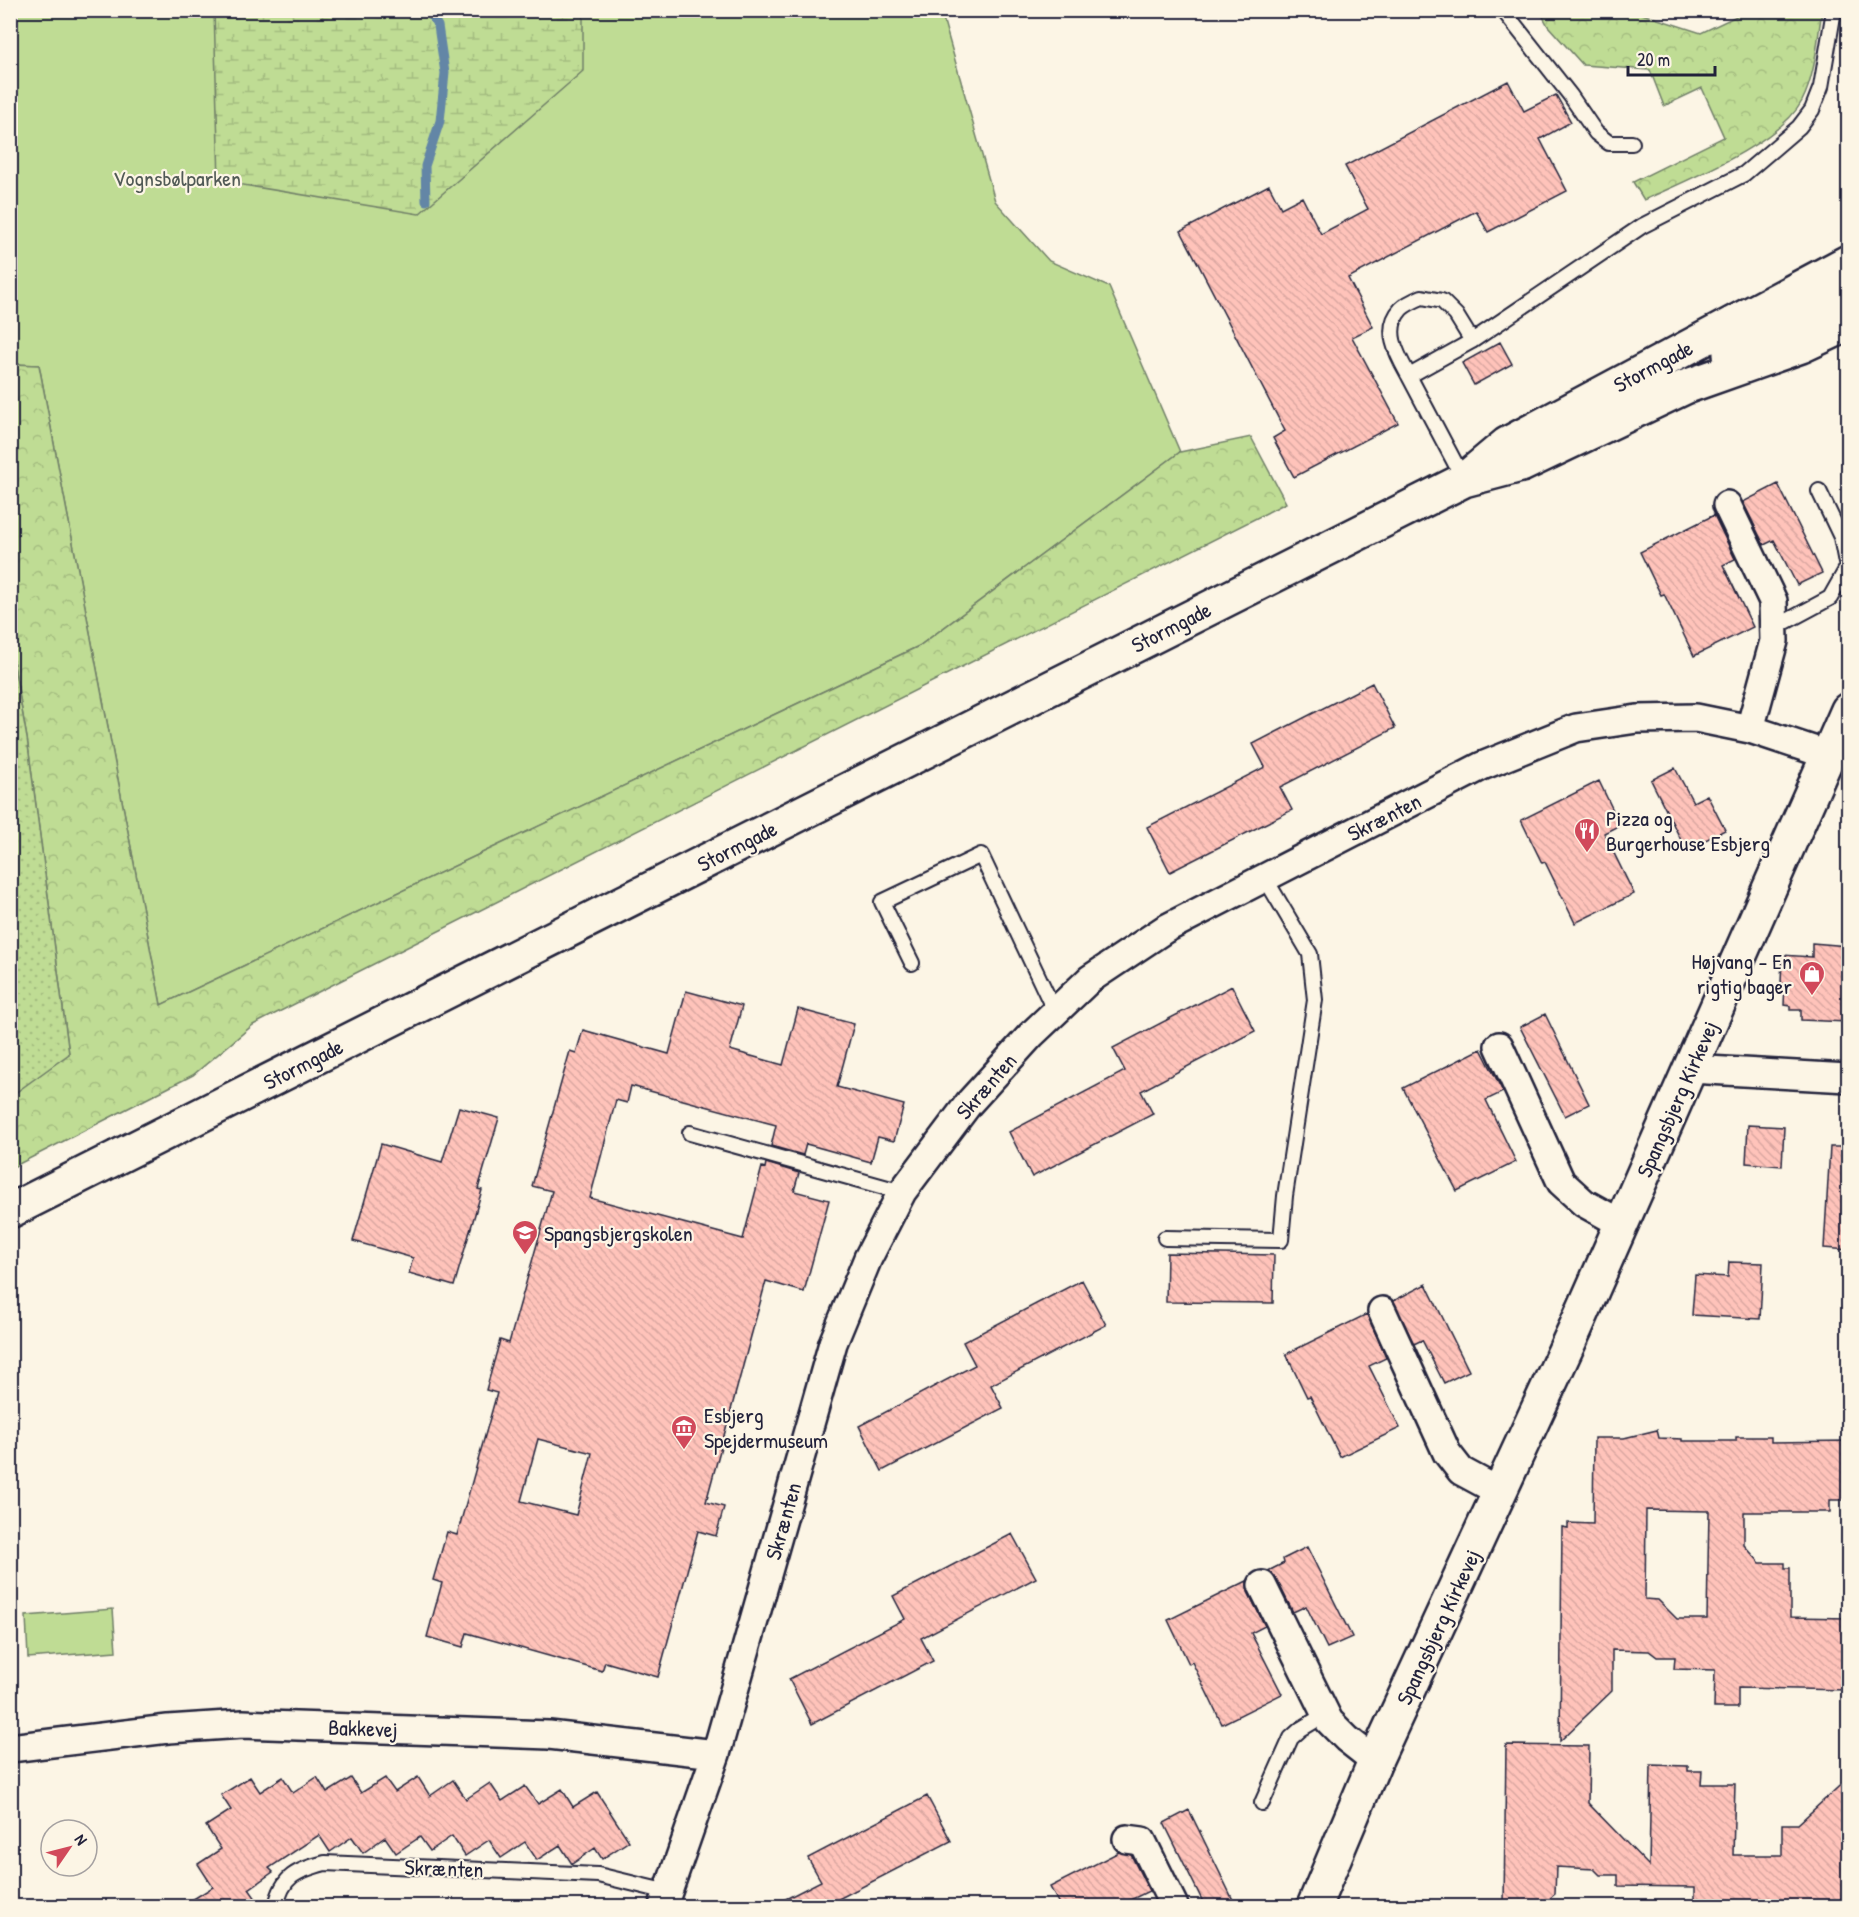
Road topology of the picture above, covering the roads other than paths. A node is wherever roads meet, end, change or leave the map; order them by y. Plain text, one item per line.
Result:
1 (1503, 10) edge
2 (1834, 10) edge
3 (1632, 143) dead end
4 (1848, 262) edge
5 (1848, 290) edge
6 (1848, 324) edge
7 (1472, 341) junction
8 (1409, 376) junction
9 (1685, 387) junction
10 (1464, 480) junction
11 (1820, 491) dead end
12 (1727, 505) dead end
13 (1774, 628) junction
14 (1848, 710) edge
15 (1750, 729) junction
16 (1828, 755) junction
17 (1265, 878) junction
18 (912, 963) dead end
19 (1056, 1012) junction
20 (1499, 1046) dead end
21 (1690, 1069) junction
22 (1848, 1078) edge
23 (690, 1133) dead end
24 (902, 1191) junction
25 (10, 1211) edge
26 (1622, 1224) junction
27 (1165, 1238) dead end
28 (1382, 1311) dead end
29 (1500, 1492) junction
30 (1262, 1585) dead end
31 (1326, 1714) junction
32 (10, 1748) edge
33 (716, 1755) junction
34 (1375, 1761) junction
35 (1262, 1803) dead end
36 (1127, 1839) dead end
37 (666, 1899) edge
38 (276, 1906) edge
39 (1174, 1906) edge
40 (1314, 1906) edge

1 - 3 lane
2 - 7 lane
4 - 10 street, Stormgade
5 - 9 street
6 - 9 street, Stormgade
7 - 8 lane
7 - 8 lane
8 - 10 lane
9 - 10 street, Stormgade
10 - 25 street, Stormgade
11 - 13 lane
12 - 13 street
13 - 15 street
14 - 16 street, Spangsbjerg Kirkevej
15 - 16 street, Skrænten
15 - 17 street, Skrænten
16 - 21 street, Spangsbjerg Kirkevej
17 - 19 street, Skrænten
17 - 27 lane
18 - 19 lane
19 - 24 street, Skrænten
20 - 26 street
21 - 22 street
21 - 26 street, Spangsbjerg Kirkevej
23 - 24 lane
24 - 33 street, Skrænten
26 - 29 street, Spangsbjerg Kirkevej
28 - 29 street
29 - 34 street, Spangsbjerg Kirkevej
30 - 31 street
31 - 34 street
31 - 35 lane
32 - 33 street, Bakkevej
33 - 37 street, Skrænten
34 - 40 street, Spangsbjerg Kirkevej
36 - 39 street
37 - 38 lane, Skrænten

